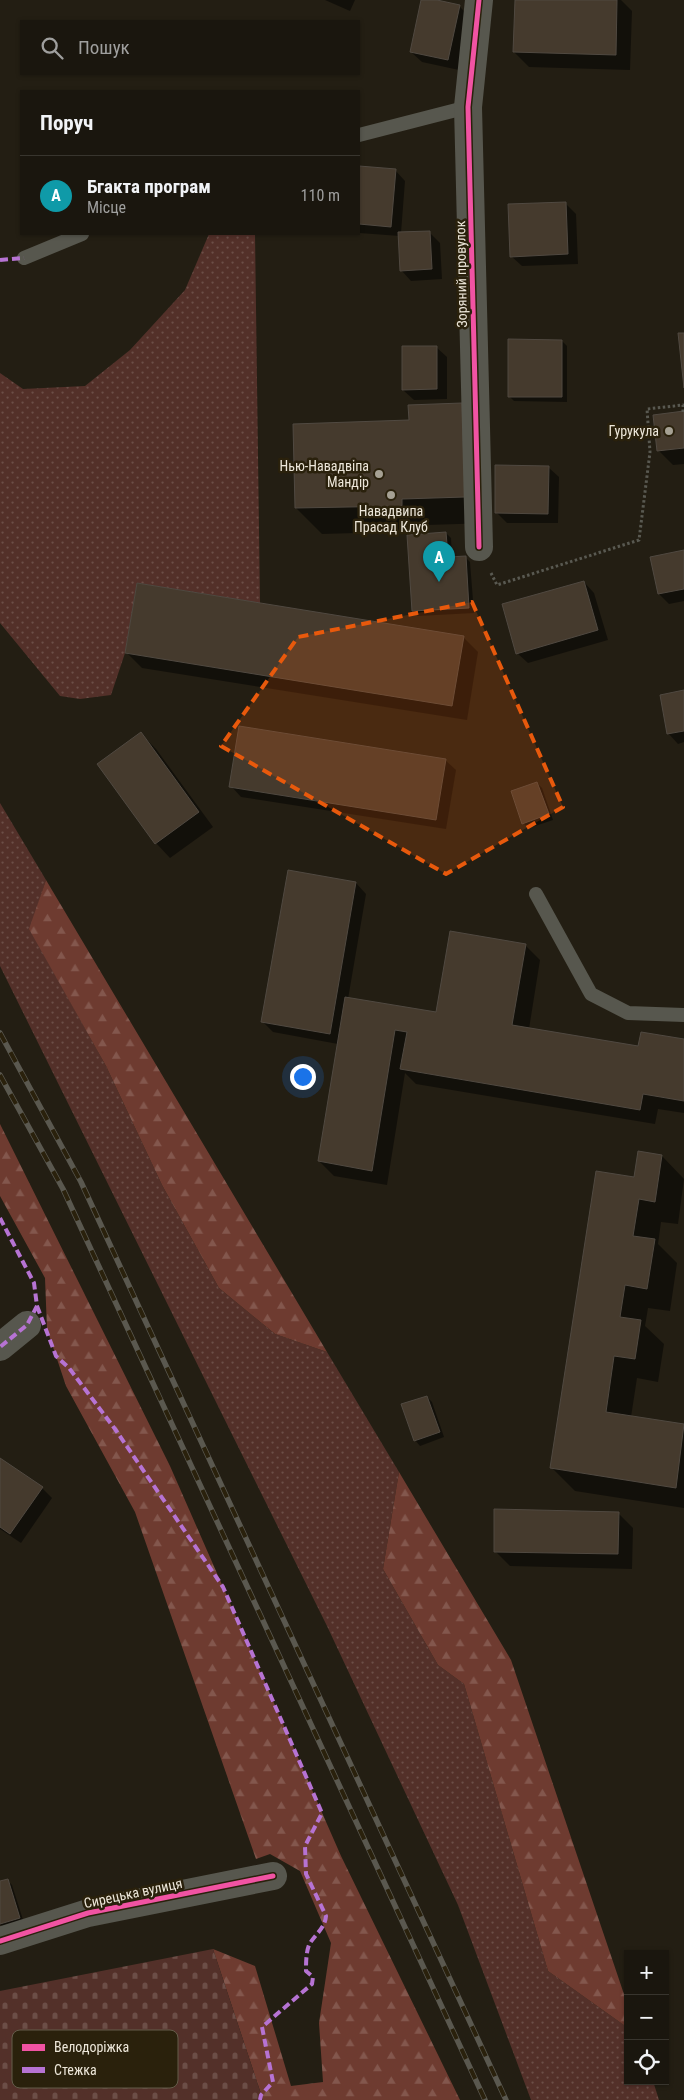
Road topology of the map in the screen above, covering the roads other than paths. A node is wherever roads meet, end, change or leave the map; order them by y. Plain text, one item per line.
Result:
1 (479, 0) edge
2 (468, 107) junction
3 (360, 135) edge
4 (80, 235) edge
5 (24, 258) dead end
6 (479, 547) road end
7 (536, 894) dead end
8 (684, 1015) edge
9 (27, 1325) dead end
10 (0, 1346) edge
11 (273, 1876) dead end
12 (0, 1941) edge

1 - 2 street, Зоряний провулок
2 - 3 lane
2 - 6 street, Зоряний провулок
4 - 5 lane
7 - 8 lane
9 - 10 street
11 - 12 street, Сирецька вулиця

